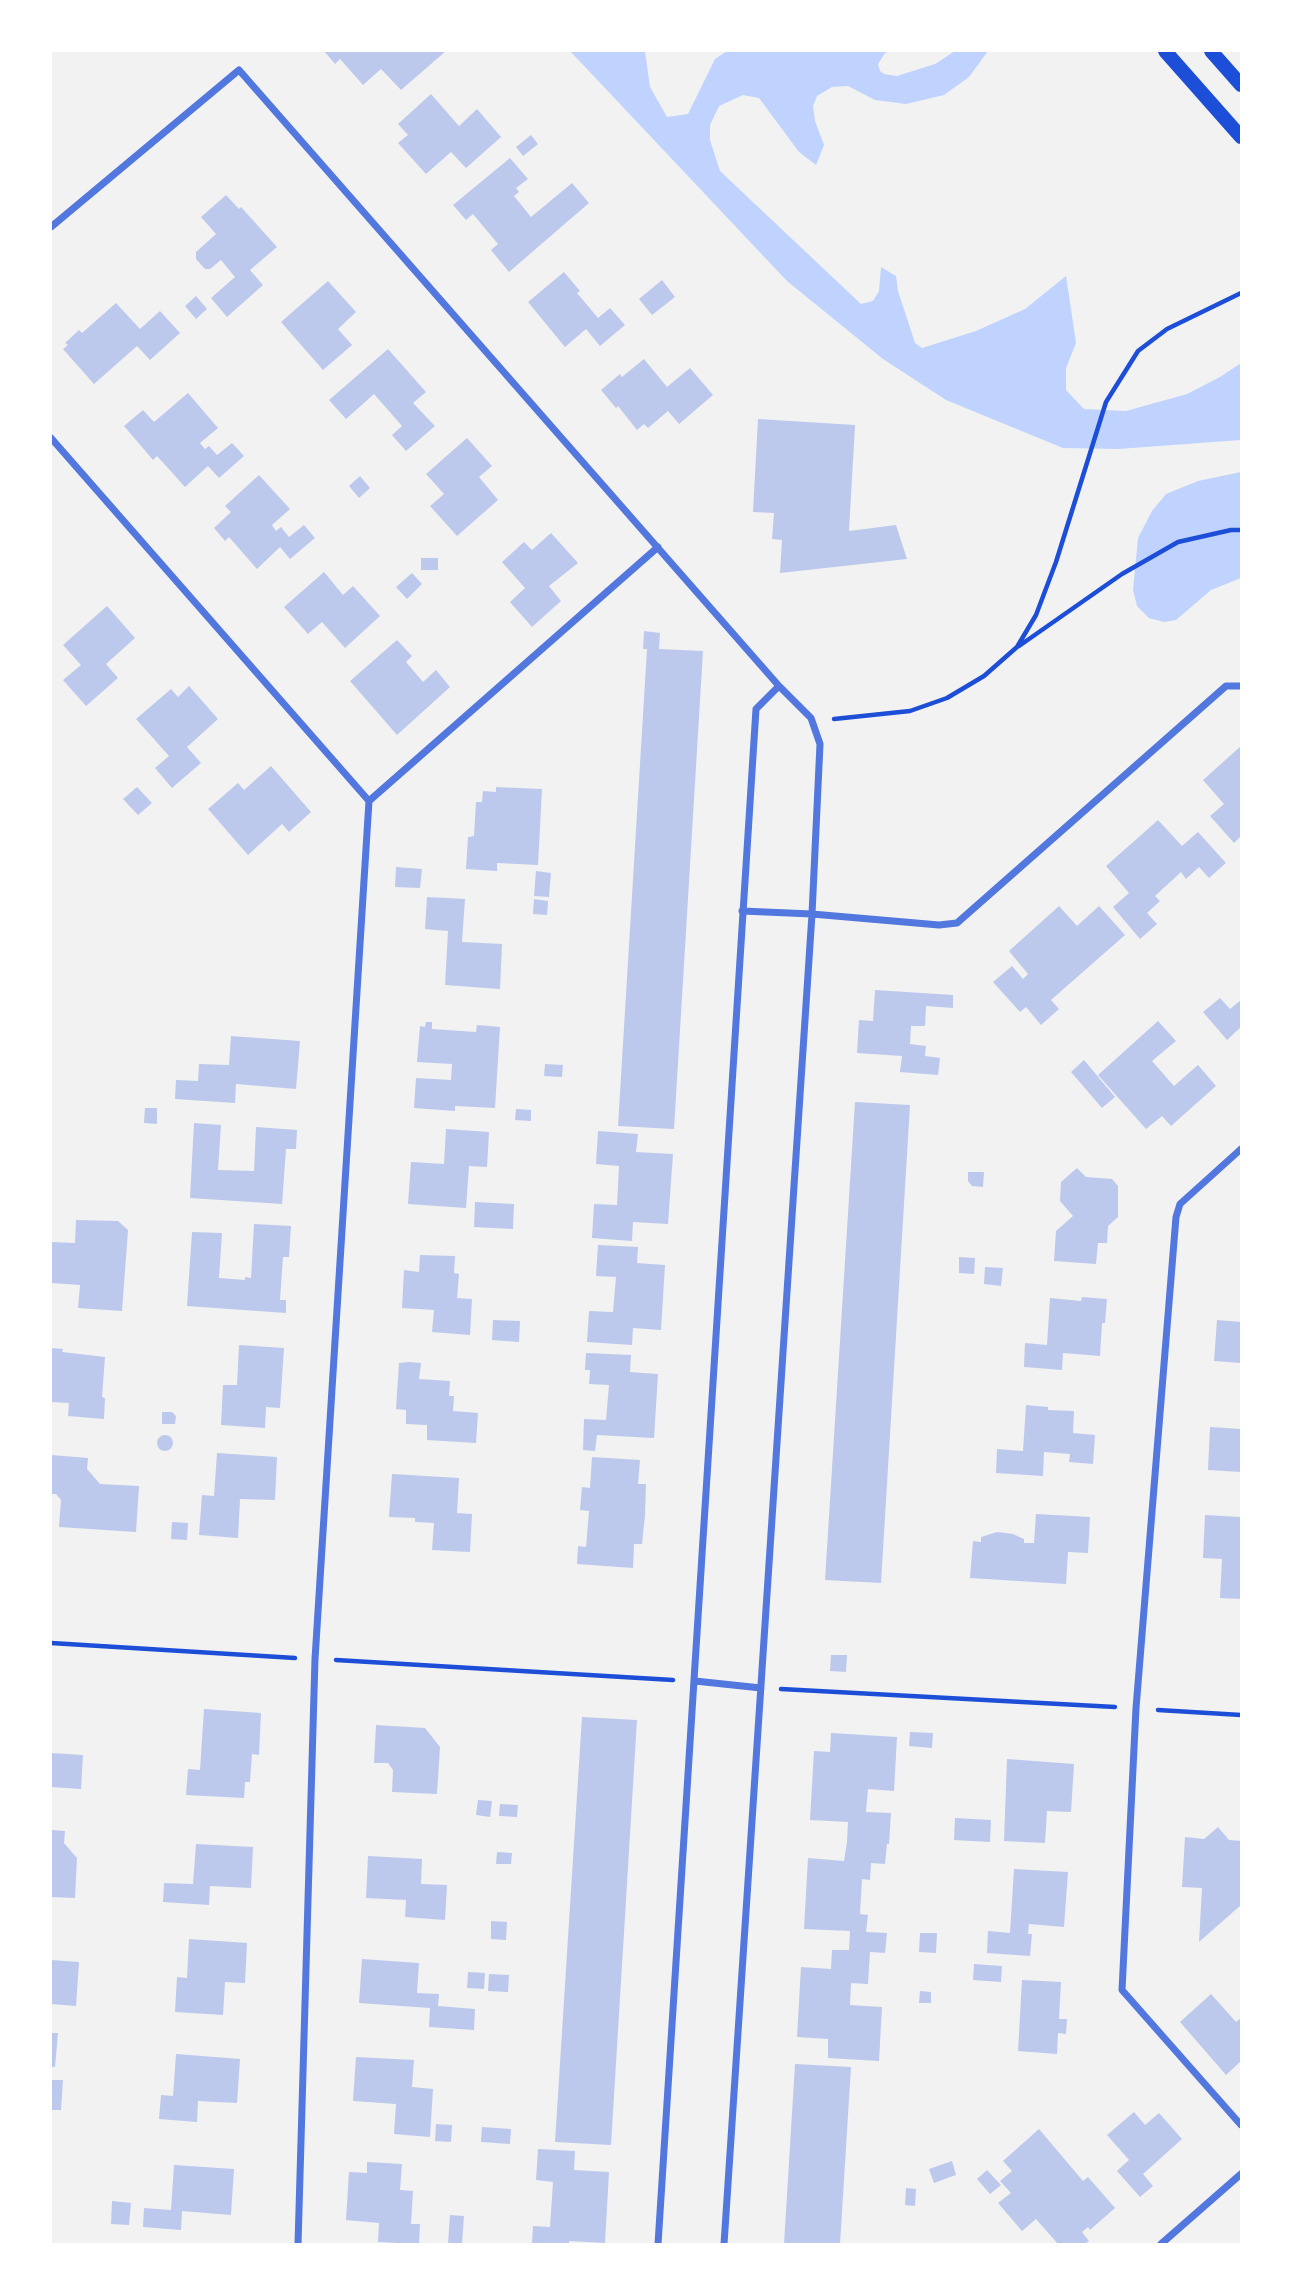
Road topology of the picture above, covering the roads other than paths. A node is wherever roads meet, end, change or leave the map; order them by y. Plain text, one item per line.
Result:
1 (1165, 51) edge
2 (1211, 51) edge
3 (1241, 85) edge
4 (1241, 137) edge
5 (51, 227) edge
6 (51, 438) edge
7 (658, 547) junction
8 (779, 686) junction
9 (1241, 686) edge
10 (369, 801) junction
11 (742, 911) junction
12 (812, 914) junction
13 (1241, 1149) edge
14 (695, 1681) junction
15 (761, 1688) junction
16 (1241, 2125) edge
17 (1241, 2174) edge
18 (298, 2244) edge
19 (659, 2244) edge
20 (724, 2244) edge
21 (1161, 2244) edge

1 - 4 main road
2 - 3 main road
5 - 7 street
6 - 10 street
7 - 8 street
7 - 10 street
8 - 11 street
8 - 12 street
9 - 12 street
10 - 18 street
11 - 12 street
11 - 14 street
12 - 15 street
13 - 16 street
14 - 15 street
14 - 19 street
15 - 20 street
17 - 21 street

